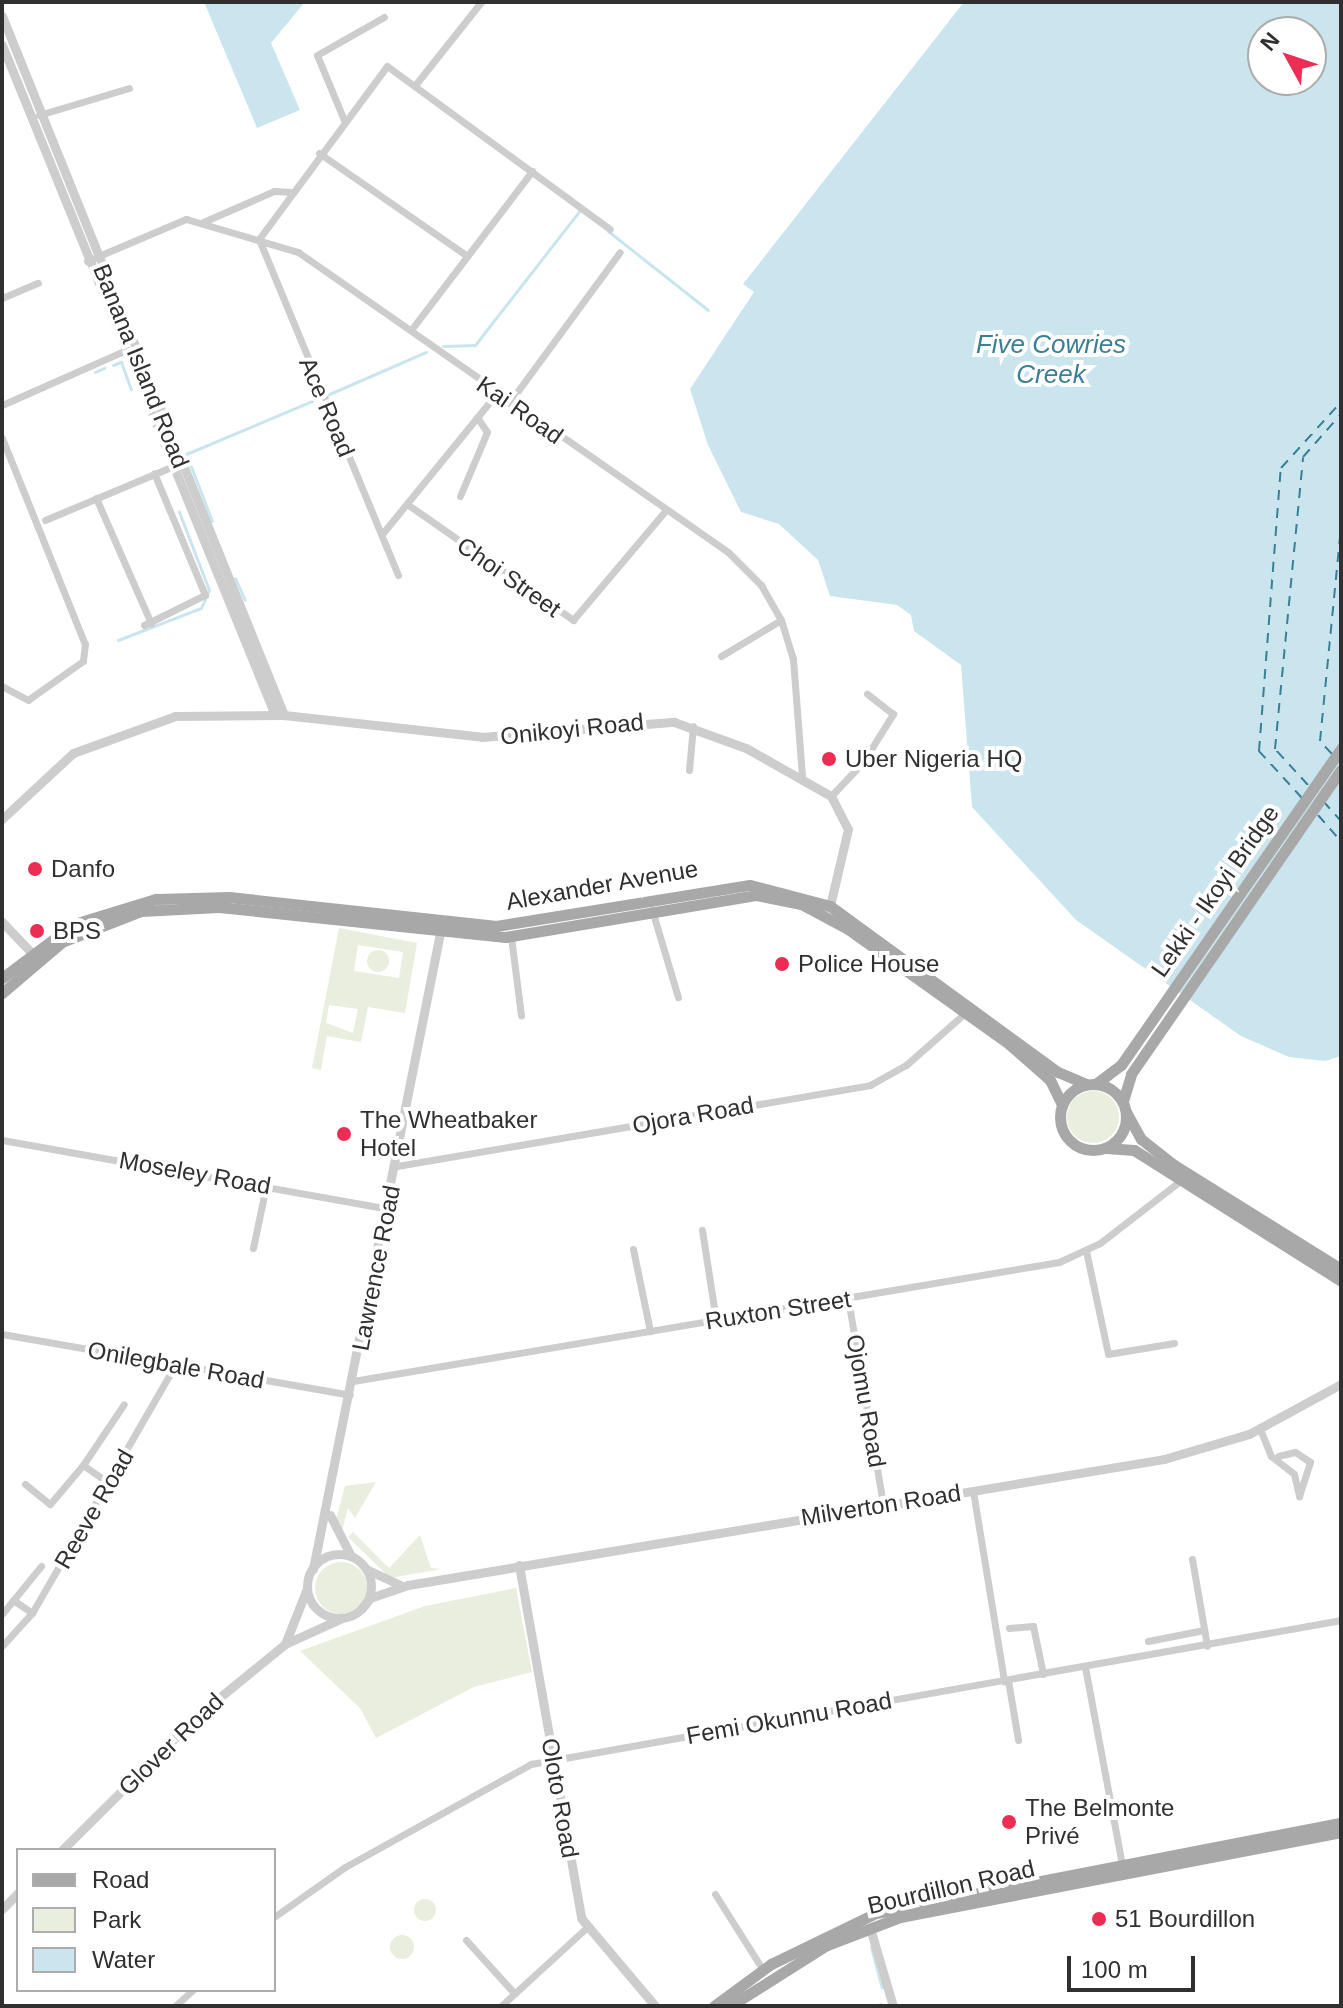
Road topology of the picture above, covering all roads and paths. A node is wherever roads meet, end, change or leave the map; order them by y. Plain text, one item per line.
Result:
1 (481, 2) edge
2 (2, 16) edge
3 (384, 17) dead end
4 (2, 45) edge
5 (416, 84) junction
6 (129, 88) dead end
7 (39, 115) junction
8 (344, 120) junction
9 (319, 153) junction
10 (532, 171) junction
11 (292, 192) junction
12 (201, 223) junction
13 (610, 229) dead end
14 (259, 239) junction
15 (620, 252) dead end
16 (466, 255) junction
17 (92, 259) junction
18 (38, 283) dead end
19 (2, 298) edge
20 (411, 330) junction
21 (124, 351) junction
22 (496, 394) junction
23 (509, 403) junction
24 (2, 405) edge
25 (477, 417) junction
26 (2, 438) edge
27 (171, 467) junction
28 (154, 473) junction
29 (460, 496) dead end
30 (96, 498) junction
31 (407, 504) junction
32 (666, 510) junction
33 (45, 520) dead end
34 (382, 534) junction
35 (398, 575) dead end
36 (781, 620) junction
37 (721, 656) dead end
38 (2, 686) edge
39 (867, 694) dead end
40 (280, 715) junction
41 (693, 726) junction
42 (1341, 748) edge
43 (689, 770) dead end
44 (1341, 770) edge
45 (802, 777) junction
46 (831, 796) junction
47 (2, 819) edge
48 (830, 906) junction
49 (652, 910) junction
50 (2, 922) edge
51 (440, 933) junction
52 (511, 937) junction
53 (32, 956) junction
54 (2, 978) edge
55 (2, 993) edge
56 (678, 997) dead end
57 (965, 1013) junction
58 (521, 1015) dead end
59 (1131, 1062) junction
60 (1092, 1084) junction
61 (1062, 1105) junction
62 (1125, 1107) junction
63 (2, 1140) edge
64 (1106, 1148) junction
65 (397, 1166) junction
66 (1179, 1182) junction
67 (266, 1186) junction
68 (388, 1209) junction
69 (702, 1230) dead end
70 (253, 1248) dead end
71 (633, 1249) dead end
72 (1086, 1251) junction
73 (1341, 1269) edge
74 (1341, 1281) edge
75 (848, 1299) junction
76 (716, 1320) junction
77 (650, 1331) junction
78 (2, 1334) edge
79 (1174, 1343) dead end
80 (175, 1365) junction
81 (353, 1381) junction
82 (1341, 1384) edge
83 (350, 1395) junction
84 (124, 1404) dead end
85 (1260, 1429) junction
86 (1278, 1456) junction
87 (83, 1465) junction
88 (25, 1484) dead end
89 (110, 1484) junction
90 (973, 1491) junction
91 (883, 1504) junction
92 (329, 1507) junction
93 (351, 1556) junction
94 (1192, 1559) dead end
95 (519, 1565) junction
96 (41, 1566) dead end
97 (313, 1569) junction
98 (367, 1570) junction
99 (408, 1585) junction
100 (306, 1591) junction
101 (13, 1600) junction
102 (361, 1609) junction
103 (32, 1613) junction
104 (2, 1614) edge
105 (342, 1618) junction
106 (1341, 1620) edge
107 (1009, 1628) dead end
108 (1204, 1630) junction
109 (1148, 1641) dead end
110 (285, 1644) junction
111 (2, 1646) edge
112 (1207, 1646) junction
113 (1085, 1667) junction
114 (1043, 1674) junction
115 (1006, 1680) junction
116 (1018, 1740) dead end
117 (553, 1759) junction
118 (1341, 1823) edge
119 (1341, 1832) edge
120 (64, 1848) edge
121 (1122, 1865) junction
122 (715, 1894) dead end
123 (276, 1916) edge
124 (870, 1928) junction
125 (585, 1929) junction
126 (466, 1940) dead end
127 (763, 1970) junction
128 (191, 1992) edge
129 (514, 1993) junction
130 (175, 2006) edge
131 (501, 2006) edge
132 (655, 2006) edge
133 (714, 2006) edge
134 (730, 2006) edge
135 (893, 2006) edge

1 - 5 street
2 - 7 street, Banana Island Road
3 - 8 street
4 - 17 street, Banana Island Road
5 - 8 street
5 - 10 street
6 - 7 street
7 - 17 street, Banana Island Road
8 - 9 street
9 - 11 street
9 - 16 street
10 - 13 street
10 - 16 street
11 - 12 street
11 - 14 street
12 - 14 street, Kai Road
12 - 17 street, Kai Road
14 - 20 street, Kai Road
14 - 34 street, Ace Road
15 - 23 street
16 - 20 street
17 - 21 street, Banana Island Road
17 - 40 street, Banana Island Road
18 - 19 street
20 - 22 street, Kai Road
21 - 24 street
21 - 27 street, Banana Island Road
22 - 23 street, Kai Road
22 - 25 street
23 - 32 street, Kai Road
25 - 29 street
25 - 31 street
26 - 38 street
27 - 28 street
27 - 40 street, Banana Island Road
28 - 30 street
28 - 30 street
30 - 33 street
31 - 32 street, Choi Street
31 - 34 street
32 - 36 street, Kai Road
34 - 35 street, Ace Road
36 - 37 street
36 - 45 street, Kai Road
39 - 46 street
40 - 41 street, Onikoyi Road
40 - 47 street, Onikoyi Road
41 - 43 street
41 - 45 street, Onikoyi Road
42 - 59 main road, Lekki - Ikoyi Bridge
44 - 59 main road, Lekki - Ikoyi Bridge
45 - 46 street, Onikoyi Road
46 - 48 street
48 - 53 main road, Alexander Avenue
48 - 60 main road, Alexander Avenue
49 - 52 main road, Alexander Avenue
49 - 56 street
49 - 57 main road, Alexander Avenue
50 - 53 street
51 - 52 main road, Alexander Avenue
51 - 53 main road, Alexander Avenue
51 - 65 street, Lawrence Road
52 - 58 street
53 - 54 main road
53 - 55 main road
57 - 61 main road, Alexander Avenue
57 - 65 street, Ojora Road
59 - 60 main road
59 - 62 main road
60 - 61 main road
60 - 62 main road
61 - 64 main road
62 - 64 main road
62 - 73 main road
63 - 67 street, Moseley Road
64 - 66 main road
65 - 68 street, Lawrence Road
66 - 72 street, Ruxton Street
66 - 74 main road
67 - 68 street, Moseley Road
67 - 70 street
68 - 81 street, Lawrence Road
69 - 76 street
71 - 77 street
72 - 75 street, Ruxton Street
72 - 79 street
75 - 76 street, Ruxton Street
75 - 91 street, Ojomu Road
76 - 77 street, Ruxton Street
77 - 81 street, Ruxton Street
78 - 80 street, Onilegbale Road
80 - 83 street, Onilegbale Road
80 - 89 street, Reeve Road
81 - 83 street, Lawrence Road
82 - 85 street, Milverton Road
83 - 92 street, Lawrence Road
84 - 87 street
85 - 86 street
85 - 90 street, Milverton Road
86 - 86 street
87 - 88 street
87 - 89 street
89 - 103 street, Reeve Road
90 - 91 street, Milverton Road
90 - 115 street
91 - 95 street, Milverton Road
92 - 93 street, Lawrence Road
92 - 97 street, Lawrence Road
93 - 97 street
93 - 98 street
94 - 108 street
95 - 99 street, Milverton Road
95 - 117 street, Oloto Road
96 - 101 street
97 - 100 street
98 - 99 street, Milverton Road
98 - 102 street
99 - 102 street, Milverton Road
100 - 105 street
100 - 110 street, Glover Road
101 - 103 street
101 - 104 street
102 - 105 street
103 - 111 street, Reeve Road
105 - 110 street, Glover Road
106 - 112 street, Femi Okunnu Road
107 - 114 street
108 - 109 street
108 - 112 street
110 - 120 street, Glover Road
112 - 113 street, Femi Okunnu Road
113 - 114 street, Femi Okunnu Road
113 - 121 street
114 - 115 street, Femi Okunnu Road
115 - 116 street
115 - 117 street, Femi Okunnu Road
117 - 123 street, Femi Okunnu Road
117 - 125 street, Oloto Road
118 - 121 main road, Bourdillon Road
119 - 124 main road, Bourdillon Road
121 - 127 main road, Bourdillon Road
122 - 127 street
124 - 134 main road, Bourdillon Road
124 - 135 street
125 - 129 street
125 - 132 street
126 - 129 street
127 - 133 main road, Bourdillon Road
128 - 130 street
129 - 131 street

